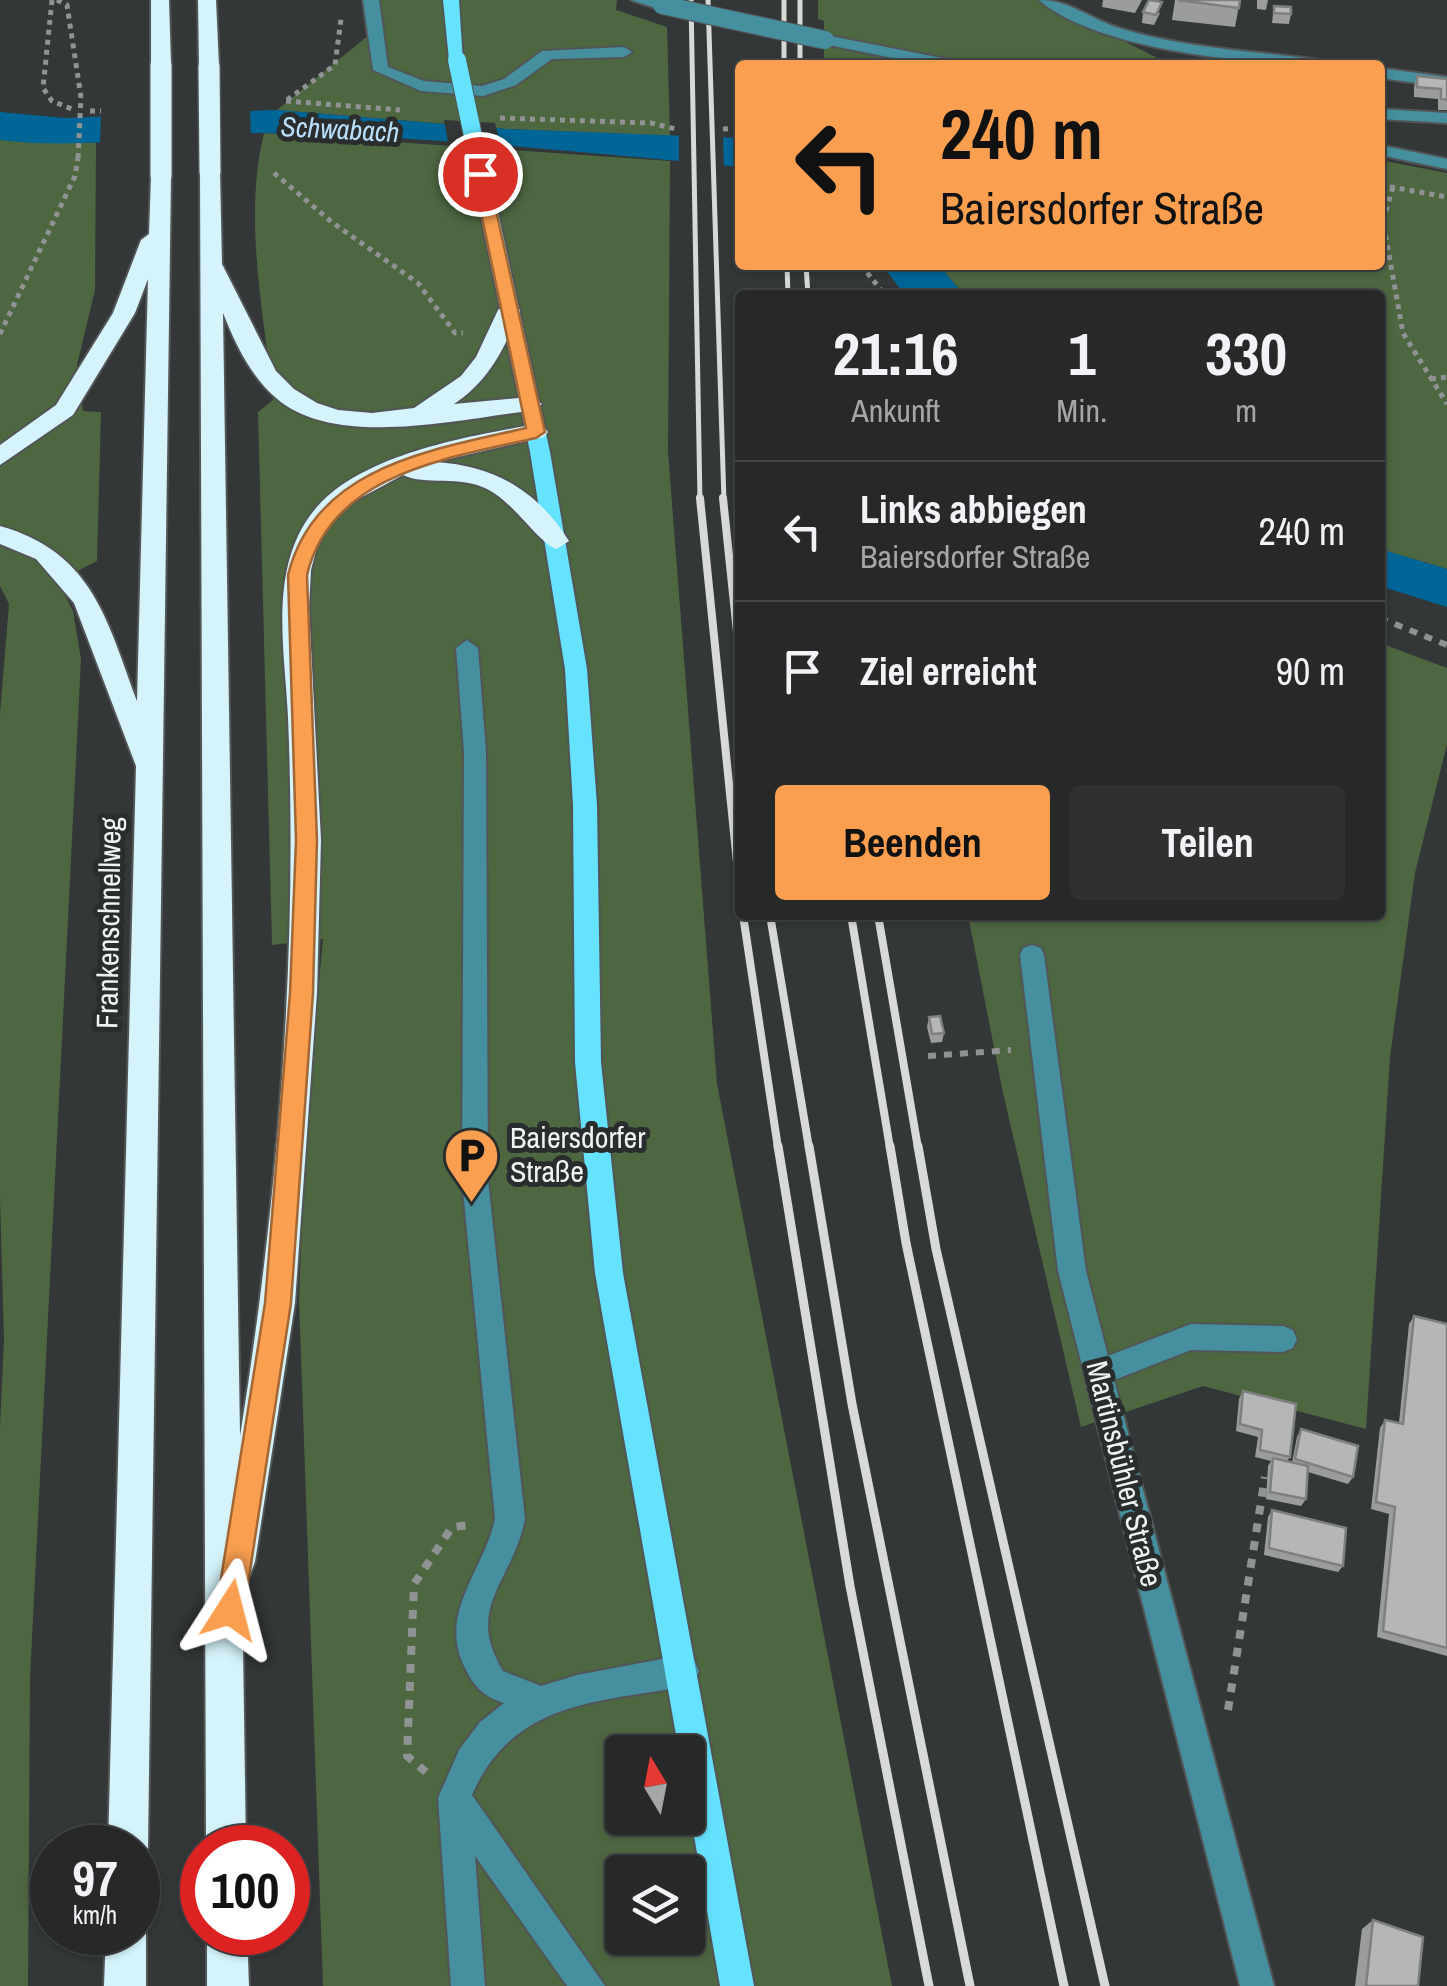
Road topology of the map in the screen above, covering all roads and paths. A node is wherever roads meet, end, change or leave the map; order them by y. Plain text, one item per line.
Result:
1 (55, 0) edge
2 (160, 0) edge
3 (208, 0) edge
4 (451, 0) edge
5 (639, 0) edge
6 (1047, 0) edge
7 (371, 1) edge
8 (624, 52) dead end
9 (927, 60) edge
10 (1285, 60) edge
11 (1385, 73) edge
12 (1447, 82) edge
13 (72, 110) dead end
14 (407, 110) dead end
15 (90, 111) dead end
16 (102, 111) dead end
17 (1385, 114) edge
18 (494, 118) dead end
19 (1447, 118) edge
20 (676, 128) dead end
21 (735, 128) edge
22 (723, 129) dead end
23 (1385, 151) edge
24 (1447, 164) edge
25 (274, 172) dead end
26 (1385, 185) edge
27 (1393, 187) junction
28 (1447, 197) edge
29 (1385, 214) edge
30 (160, 218) junction
31 (1385, 237) edge
32 (210, 257) junction
33 (866, 270) edge
34 (881, 290) edge
35 (509, 310) junction
36 (0, 334) edge
37 (499, 334) junction
38 (1447, 377) edge
39 (1431, 378) junction
40 (530, 404) junction
41 (1447, 404) edge
42 (410, 416) junction
43 (536, 432) junction
44 (0, 457) edge
45 (390, 473) junction
46 (0, 534) edge
47 (557, 541) junction
48 (1385, 620) edge
49 (1447, 645) edge
50 (467, 648) dead end
51 (152, 774) junction
52 (1032, 954) dead end
53 (1014, 1050) dead end
54 (928, 1056) dead end
55 (1282, 1339) dead end
56 (1098, 1373) junction
57 (1266, 1477) dead end
58 (510, 1519) junction
59 (224, 1649) junction
60 (683, 1671) junction
61 (538, 1700) junction
62 (1226, 1721) dead end
63 (454, 1798) junction
64 (129, 1825) edge
65 (226, 1825) edge
66 (126, 1955) edge
67 (227, 1955) edge
68 (125, 1986) edge
69 (228, 1986) edge
70 (468, 1986) edge
71 (588, 1986) edge
72 (737, 1986) edge
73 (1257, 1986) edge

1 - 13 path
1 - 36 path, bridge
2 - 30 highway, Frankenschnellweg, bridge
3 - 32 highway, bridge
4 - 35 main road, bridge
5 - 9 street, bridge
6 - 10 street
7 - 8 street
7 - 14 path
11 - 12 street
15 - 16 path
17 - 19 street
18 - 20 path
21 - 22 path
23 - 24 street
25 - 37 path
26 - 27 path
27 - 28 path
27 - 29 path
30 - 44 highway
30 - 51 highway, Frankenschnellweg
31 - 39 path
32 - 42 highway
32 - 59 highway
33 - 34 path
35 - 37 highway
35 - 40 main road
37 - 42 highway
38 - 39 path
39 - 41 path
40 - 42 highway
40 - 43 main road
43 - 45 highway
43 - 47 main road
45 - 47 highway
45 - 59 highway
46 - 51 highway
47 - 60 main road
48 - 49 path
50 - 58 street
51 - 64 highway, Frankenschnellweg
52 - 56 street, Martinsbühler Straße
53 - 54 path
55 - 56 street
56 - 73 street, Martinsbühler Straße
57 - 62 path
58 - 61 street
58 - 63 path
59 - 65 highway
60 - 61 street
60 - 72 main road
61 - 63 street
63 - 70 street
63 - 71 street
66 - 68 highway
67 - 69 highway

